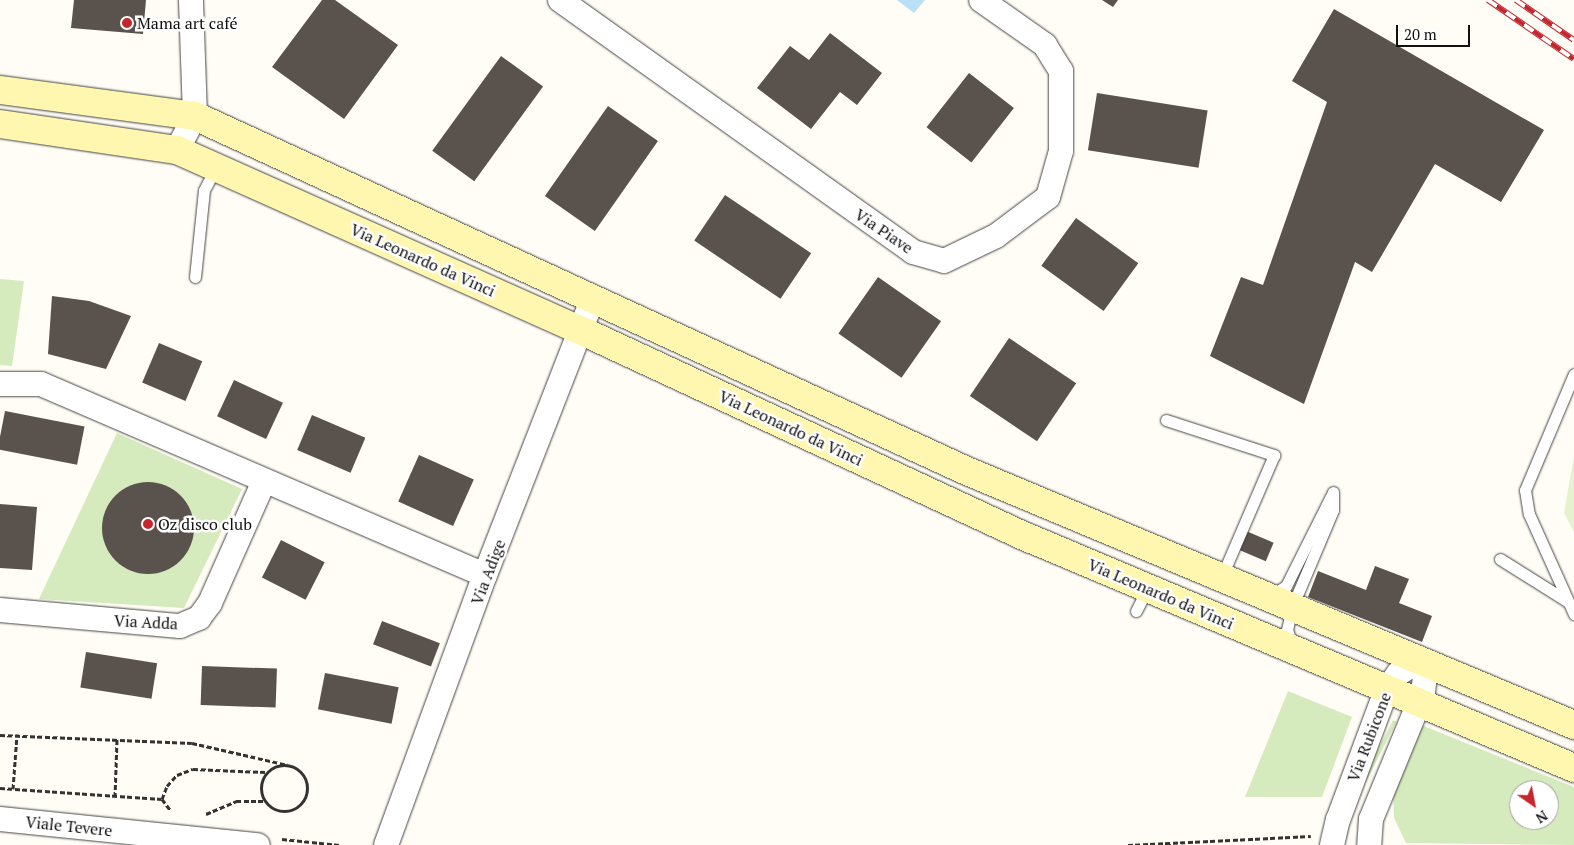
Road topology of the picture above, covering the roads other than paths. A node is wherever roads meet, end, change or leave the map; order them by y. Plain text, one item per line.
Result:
1 (191, 0) edge
2 (560, 0) edge
3 (981, 0) edge
4 (0, 90) edge
5 (195, 116) junction
6 (0, 124) edge
7 (177, 150) junction
8 (216, 167) junction
9 (195, 277) dead end
10 (592, 300) junction
11 (580, 330) junction
12 (1574, 374) edge
13 (0, 384) edge
14 (1166, 420) dead end
15 (264, 481) junction
16 (1500, 559) dead end
17 (485, 575) junction
18 (1221, 578) junction
19 (1261, 595) junction
20 (1142, 600) junction
21 (1568, 602) junction
22 (1292, 607) junction
23 (0, 610) edge
24 (1574, 614) edge
25 (1300, 654) junction
26 (1418, 660) junction
27 (1386, 691) junction
28 (1420, 705) junction
29 (1574, 724) edge
30 (1574, 768) edge
31 (1371, 818) junction
32 (0, 819) edge
33 (1325, 841) edge
34 (258, 845) edge
35 (386, 845) edge
36 (1349, 845) edge
37 (1369, 845) edge

1 - 5 street
2 - 3 street, Via Piave
4 - 5 street, Via Leonardo da Vinci
5 - 7 street
5 - 10 street, Via Leonardo da Vinci
6 - 7 street, Via Leonardo da Vinci
7 - 8 street, Via Leonardo da Vinci
8 - 9 lane
8 - 11 street, Via Leonardo da Vinci
10 - 11 street, Via Adige
10 - 18 street, Via Leonardo da Vinci
11 - 17 street, Via Adige
11 - 20 street, Via Leonardo da Vinci
12 - 21 lane
13 - 15 street
14 - 18 lane
15 - 17 street
15 - 23 street, Via Adda
16 - 21 lane
17 - 35 street, Via Adige
18 - 19 street, Via Leonardo da Vinci
19 - 20 street
19 - 22 street, Via Leonardo da Vinci
19 - 22 lane
20 - 25 street, Via Leonardo da Vinci
21 - 24 lane
22 - 25 lane
22 - 26 street, Via Leonardo da Vinci
25 - 27 street, Via Leonardo da Vinci
26 - 27 street, Via Rubicone
26 - 28 street, Via Rubicone
26 - 29 street, Via Leonardo da Vinci
27 - 28 street, Via Leonardo da Vinci
27 - 33 street, Via Rubicone
28 - 30 street, Via Leonardo da Vinci
28 - 31 street, Via Rubicone
31 - 36 street, Via Rubicone
31 - 37 street, Via Rubicone
32 - 34 street, Viale Tevere

